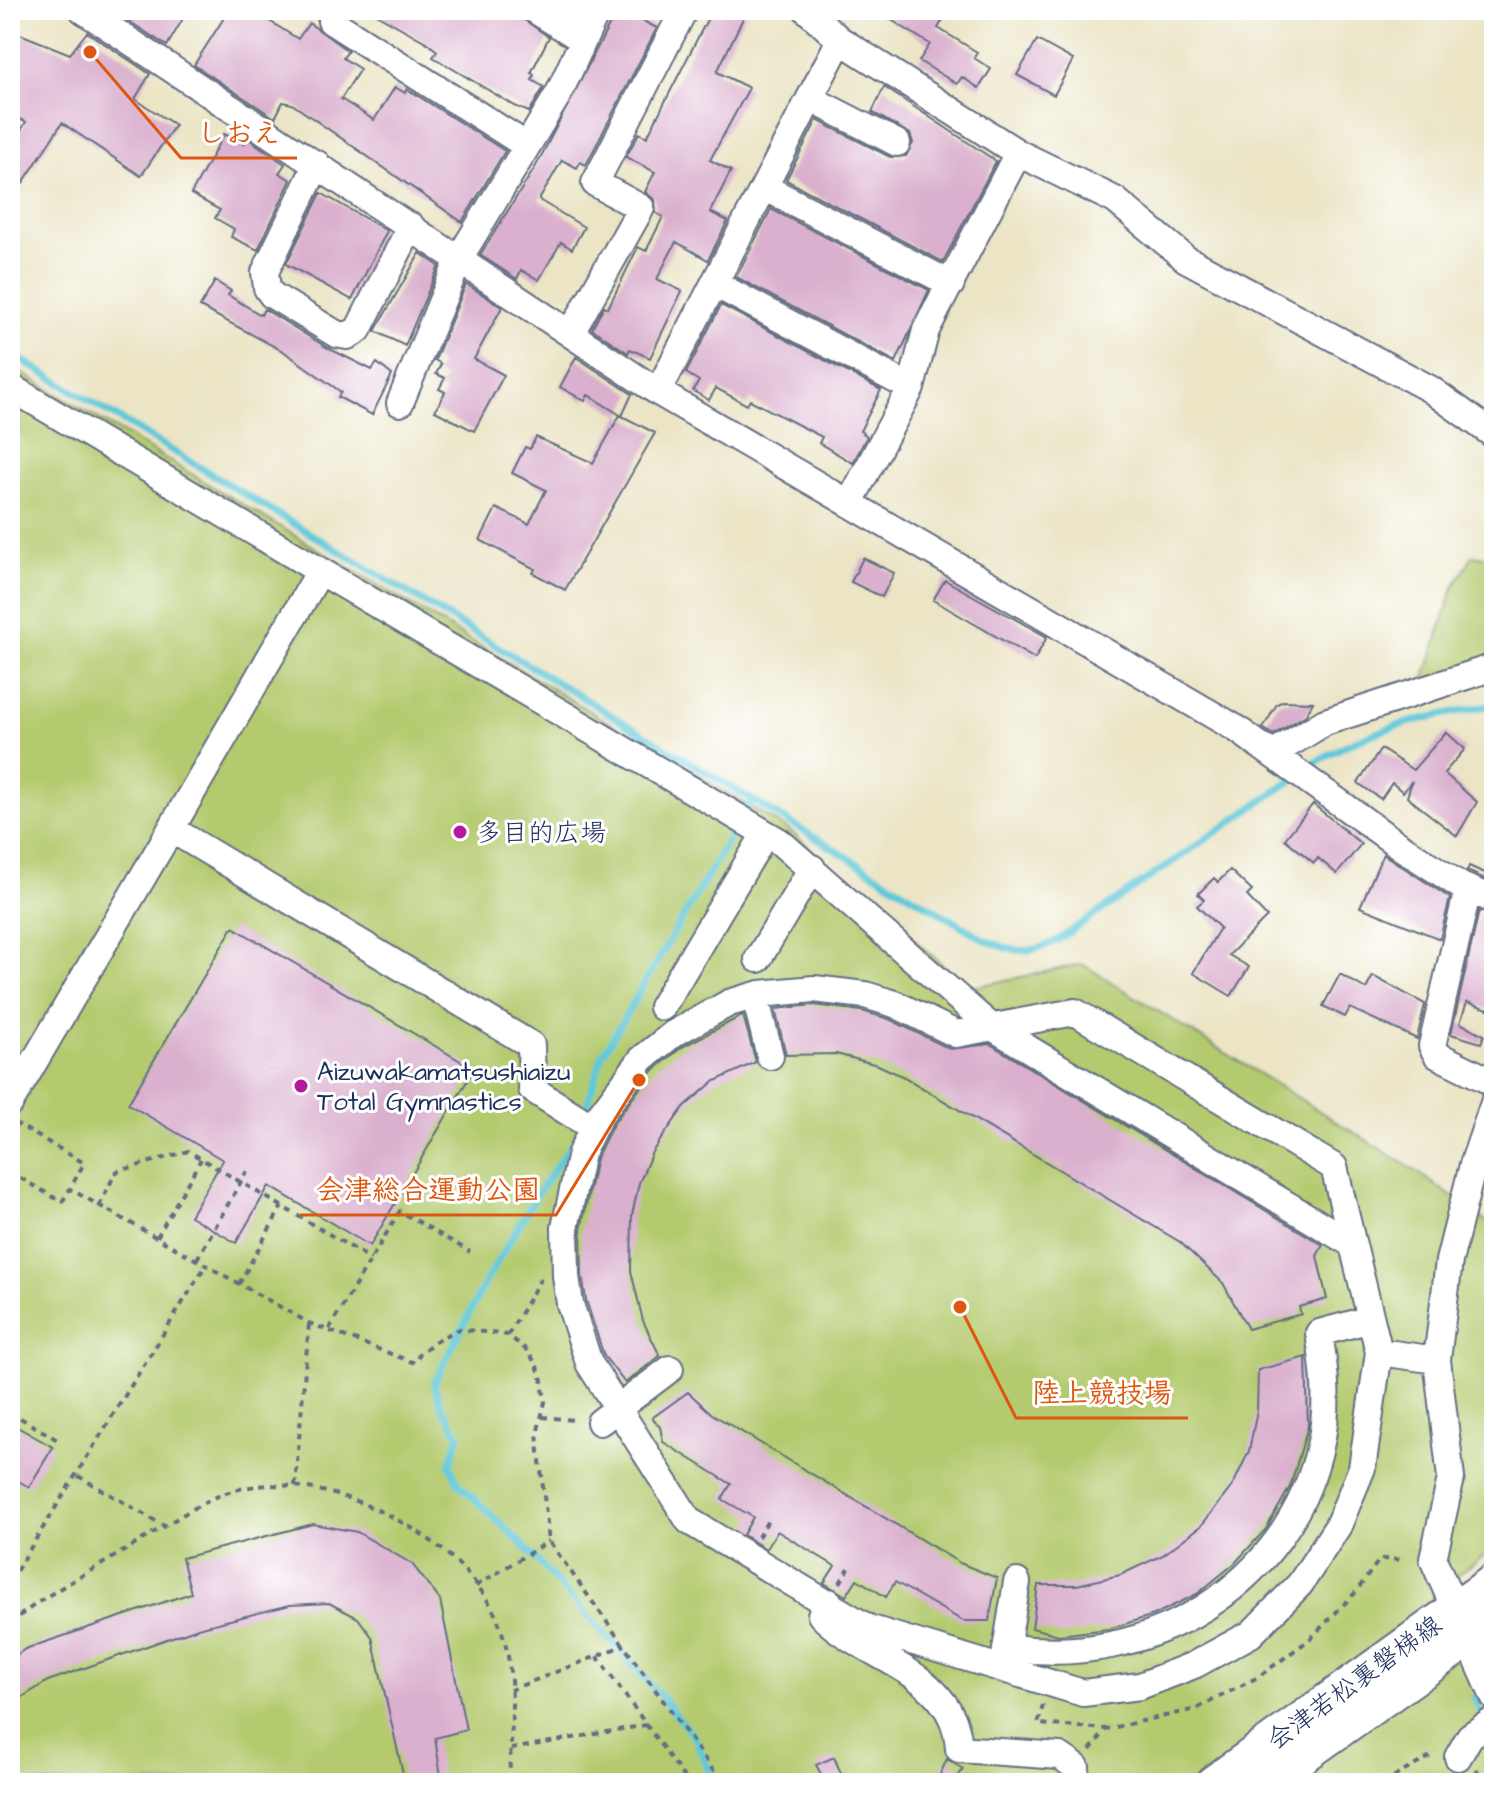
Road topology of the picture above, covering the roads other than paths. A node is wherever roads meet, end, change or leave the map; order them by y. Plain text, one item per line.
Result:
1 (83, 10) edge
2 (535, 10) edge
3 (597, 10) edge
4 (684, 10) edge
5 (807, 10) edge
6 (331, 21) dead end
7 (583, 40) junction
8 (840, 40) junction
9 (811, 99) junction
10 (897, 143) dead end
11 (527, 146) junction
12 (1018, 153) junction
13 (317, 164) junction
14 (766, 188) junction
15 (411, 226) junction
16 (460, 257) junction
17 (715, 284) junction
18 (951, 284) junction
19 (571, 333) junction
20 (10, 387) edge
21 (911, 388) junction
22 (658, 392) junction
23 (400, 403) dead end
24 (1494, 435) edge
25 (850, 502) junction
26 (320, 571) junction
27 (1494, 667) edge
28 (1272, 754) junction
29 (171, 829) junction
30 (765, 834) junction
31 (812, 868) junction
32 (1468, 889) junction
33 (1494, 900) edge
34 (758, 959) dead end
35 (755, 996) junction
36 (662, 1007) dead end
37 (989, 1025) junction
38 (770, 1056) dead end
39 (1494, 1083) edge
40 (10, 1103) edge
41 (1494, 1103) edge
42 (592, 1127) junction
43 (1352, 1244) junction
44 (1371, 1319) junction
45 (1379, 1352) junction
46 (1437, 1360) junction
47 (670, 1369) dead end
48 (608, 1416) junction
49 (1494, 1581) edge
50 (1017, 1582) dead end
51 (830, 1600) junction
52 (1473, 1622) edge
53 (1005, 1659) junction
54 (1494, 1697) edge
55 (1494, 1720) edge
56 (1458, 1757) dead end
57 (1076, 1767) road end
58 (1213, 1783) edge
59 (1265, 1783) edge

1 - 13 street
2 - 7 street
3 - 7 street
4 - 19 street
5 - 8 street
6 - 11 street
7 - 11 street
8 - 9 street
8 - 12 street
9 - 10 street
9 - 14 street
11 - 16 street
12 - 18 street
12 - 24 street
13 - 15 street
13 - 15 street
14 - 17 street
14 - 18 street
15 - 16 street
16 - 19 street
16 - 23 street
17 - 21 street
17 - 22 street
18 - 21 street
19 - 22 street
20 - 26 street
21 - 25 street
22 - 25 street
25 - 28 street
26 - 29 street
26 - 30 street
27 - 28 street
28 - 32 street
29 - 40 street
29 - 42 street
30 - 31 street
30 - 36 street
31 - 34 street
31 - 37 street
32 - 33 street
32 - 39 street
35 - 37 street
35 - 38 street
35 - 42 street
37 - 43 street
37 - 43 street
41 - 46 street
42 - 48 street
43 - 44 street
44 - 45 street
44 - 53 street
45 - 46 street
45 - 53 street
46 - 52 street
47 - 48 street
48 - 51 street
49 - 52 main road, 会津若松裏磐梯線
50 - 53 street
51 - 53 street
51 - 57 street
52 - 54 street
52 - 58 main road, 会津若松裏磐梯線
52 - 59 main road, 会津若松裏磐梯線
55 - 56 street

